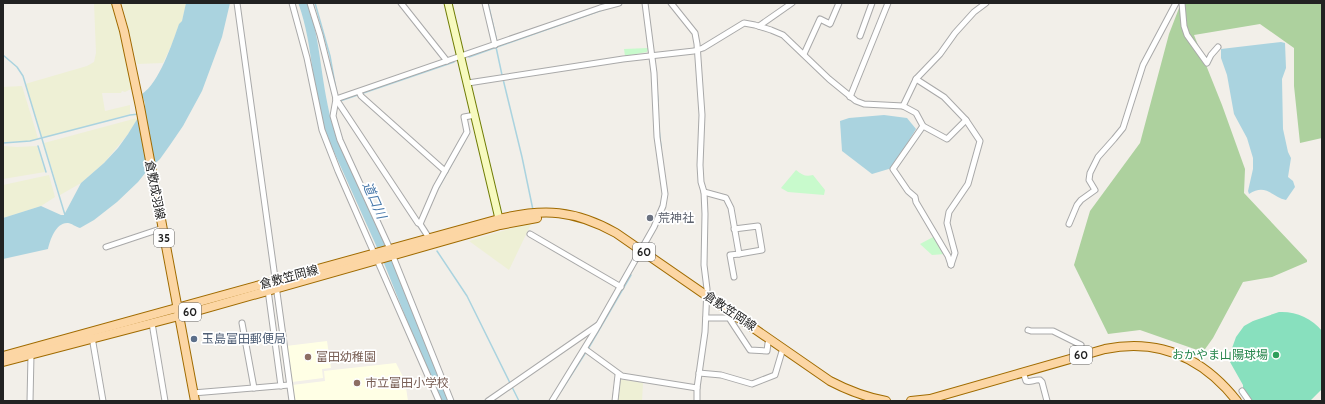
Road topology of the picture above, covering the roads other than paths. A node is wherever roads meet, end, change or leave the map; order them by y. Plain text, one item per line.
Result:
1 (116, 3) edge
2 (237, 3) edge
3 (292, 3) edge
4 (310, 3) edge
5 (400, 3) edge
6 (448, 3) edge
7 (485, 3) edge
8 (619, 3) edge
9 (645, 3) edge
10 (670, 3) edge
11 (792, 3) edge
12 (839, 3) edge
13 (872, 3) edge
14 (888, 3) edge
15 (986, 3) edge
16 (1176, 3) edge
17 (1182, 3) edge
18 (759, 26) junction
19 (860, 36) dead end
20 (495, 45) junction
21 (1218, 47) dead end
22 (698, 50) junction
23 (804, 54) junction
24 (653, 55) junction
25 (461, 57) junction
26 (449, 61) junction
27 (916, 80) junction
28 (468, 83) junction
29 (359, 93) junction
30 (850, 97) junction
31 (337, 99) junction
32 (903, 106) junction
33 (475, 115) junction
34 (966, 120) junction
35 (923, 126) junction
36 (445, 172) junction
37 (704, 192) junction
38 (499, 222) junction
39 (1069, 224) dead end
40 (421, 225) junction
41 (162, 228) junction
42 (734, 229) junction
43 (530, 234) dead end
44 (429, 238) junction
45 (106, 246) dead end
46 (641, 250) junction
47 (391, 252) junction
48 (739, 254) junction
49 (376, 256) junction
50 (734, 277) dead end
51 (273, 286) junction
52 (621, 287) junction
53 (707, 296) junction
54 (177, 307) junction
55 (179, 316) junction
56 (706, 318) junction
57 (152, 322) junction
58 (242, 322) dead end
59 (598, 324) junction
60 (1028, 330) dead end
61 (92, 335) junction
62 (768, 343) dead end
63 (1081, 345) dead end
64 (783, 348) junction
65 (586, 350) junction
66 (31, 355) junction
67 (3, 356) edge
68 (3, 362) edge
69 (1023, 372) junction
70 (699, 373) junction
71 (618, 375) junction
72 (281, 386) junction
73 (289, 386) junction
74 (254, 388) junction
75 (698, 388) junction
76 (1242, 391) dead end
77 (194, 397) edge
78 (30, 401) edge
79 (103, 401) edge
80 (165, 401) edge
81 (292, 401) edge
82 (439, 401) edge
83 (451, 401) edge
84 (488, 401) edge
85 (552, 401) edge
86 (615, 401) edge
87 (697, 401) edge
88 (886, 401) edge
89 (911, 401) edge
90 (1047, 401) edge
91 (1237, 401) edge
92 (1250, 401) edge

1 - 41 main road, 倉敷成羽線 / 35
2 - 51 street
3 - 49 street
4 - 31 street
5 - 26 street
6 - 25 street
7 - 20 street
8 - 20 street
9 - 24 street
10 - 22 street
11 - 18 street
12 - 23 street
13 - 19 street
14 - 30 street
15 - 27 street
16 - 39 street
17 - 21 street
18 - 22 street
18 - 23 street
20 - 25 street
22 - 24 street
22 - 37 street
23 - 30 street
24 - 28 street
24 - 46 street
25 - 26 street
25 - 28 street
26 - 29 street
27 - 32 street
27 - 34 street
28 - 33 street
29 - 31 street
29 - 36 street
30 - 32 street
31 - 40 street
31 - 47 street
32 - 35 street
33 - 36 street
33 - 38 street
34 - 35 street
34 - 35 street
36 - 40 street
37 - 42 street
37 - 53 street
38 - 44 main road, 倉敷笠岡線 / 60
38 - 46 main road, 倉敷笠岡線 / 60
38 - 47 main road, 倉敷笠岡線 / 60
40 - 44 street
41 - 45 street
41 - 54 main road, 倉敷成羽線 / 35
42 - 48 street
42 - 48 street
43 - 52 street
44 - 47 main road, 倉敷笠岡線 / 60
46 - 52 street
46 - 53 main road, 倉敷笠岡線 / 60
47 - 49 main road, 倉敷笠岡線 / 60
47 - 83 street
48 - 50 street
49 - 51 main road, 倉敷笠岡線 / 60
49 - 82 street
51 - 54 main road, 倉敷笠岡線 / 60
51 - 55 main road, 倉敷笠岡線 / 60
51 - 72 street
51 - 73 street
52 - 59 street
53 - 56 street
53 - 64 main road, 倉敷笠岡線 / 60
54 - 55 main road, 倉敷成羽線 / 35
54 - 61 main road, 倉敷笠岡線 / 60
55 - 57 main road, 倉敷笠岡線 / 60
55 - 77 main road, 倉敷成羽線 / 35
56 - 62 street
56 - 70 street
57 - 61 main road, 倉敷笠岡線 / 60
57 - 80 street
58 - 74 street
59 - 65 street
59 - 84 street
60 - 63 street
61 - 66 main road, 倉敷笠岡線 / 60
61 - 67 main road, 倉敷笠岡線 / 60
61 - 79 street
64 - 70 street
64 - 88 main road, 倉敷笠岡線 / 60
65 - 71 street
65 - 85 street
66 - 68 main road, 倉敷笠岡線 / 60
66 - 78 street
69 - 89 main road, 60
69 - 90 street
69 - 91 main road, 60
70 - 75 street
71 - 75 street
71 - 86 street
72 - 73 street
72 - 74 street
73 - 81 street
74 - 77 street
75 - 87 street
76 - 92 street

